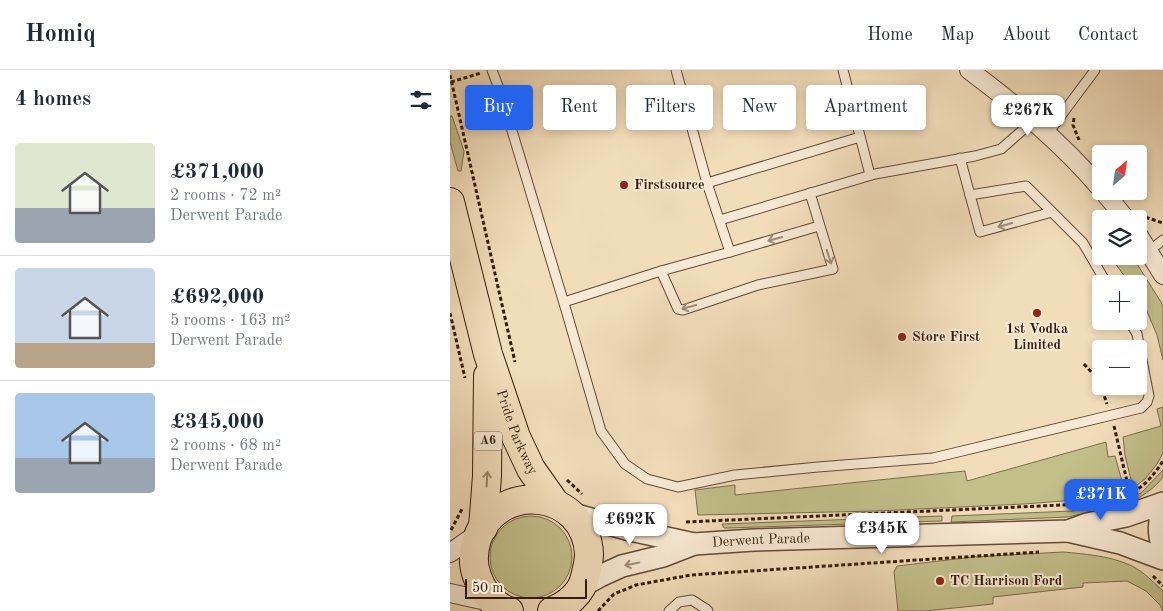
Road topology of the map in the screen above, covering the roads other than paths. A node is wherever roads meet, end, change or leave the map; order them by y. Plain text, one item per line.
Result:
1 (492, 70) edge
2 (676, 70) edge
3 (843, 70) edge
4 (969, 70) edge
5 (1095, 70) edge
6 (1033, 121) junction
7 (1048, 133) junction
8 (860, 137) junction
9 (960, 158) junction
10 (870, 175) junction
11 (1092, 179) edge
12 (707, 183) junction
13 (810, 193) junction
14 (970, 195) junction
15 (1114, 200) edge
16 (450, 202) edge
17 (1127, 210) edge
18 (1052, 212) junction
19 (720, 220) junction
20 (820, 226) junction
21 (1163, 240) edge
22 (1147, 248) edge
23 (1149, 251) junction
24 (730, 252) junction
25 (660, 271) junction
26 (1102, 275) edge
27 (1163, 275) edge
28 (564, 302) junction
29 (1135, 330) edge
30 (488, 354) junction
31 (1163, 503) edge
32 (570, 504) junction
33 (1163, 508) edge
34 (481, 530) junction
35 (1068, 531) junction
36 (694, 544) junction
37 (1163, 548) edge
38 (450, 553) edge
39 (1163, 559) edge
40 (450, 593) edge
41 (569, 602) edge
42 (504, 609) edge
43 (669, 611) edge
44 (708, 611) edge

1 - 28 lane
2 - 12 lane
3 - 8 lane
4 - 6 street
5 - 7 lane
6 - 7 street
6 - 9 lane
7 - 11 street
8 - 10 lane
8 - 12 lane
9 - 10 lane
9 - 14 lane
10 - 13 lane
12 - 19 lane
13 - 19 lane
13 - 20 lane
14 - 18 lane
18 -> 14 lane
15 - 17 street
16 - 30 main road, Pride Parkway / A6
18 - 26 lane
19 - 24 lane
20 -> 24 lane
20 -> 25 lane
21 - 23 lane
22 - 23 street
23 - 27 street
24 - 25 lane
25 - 28 lane
28 - 29 lane
30 - 32 main road, Pride Parkway / A6
34 -> 30 main road, Pride Parkway / A6
31 - 35 street, Derwent Parade
32 - 34 main road, A6
32 - 36 street, Derwent Parade
32 - 41 main road, A6
33 - 37 street
34 - 38 street
34 - 42 main road, A6
35 - 36 street, Derwent Parade
35 - 39 street, Derwent Parade
36 -> 41 street, Derwent Parade
40 - 42 street
43 - 44 lane

